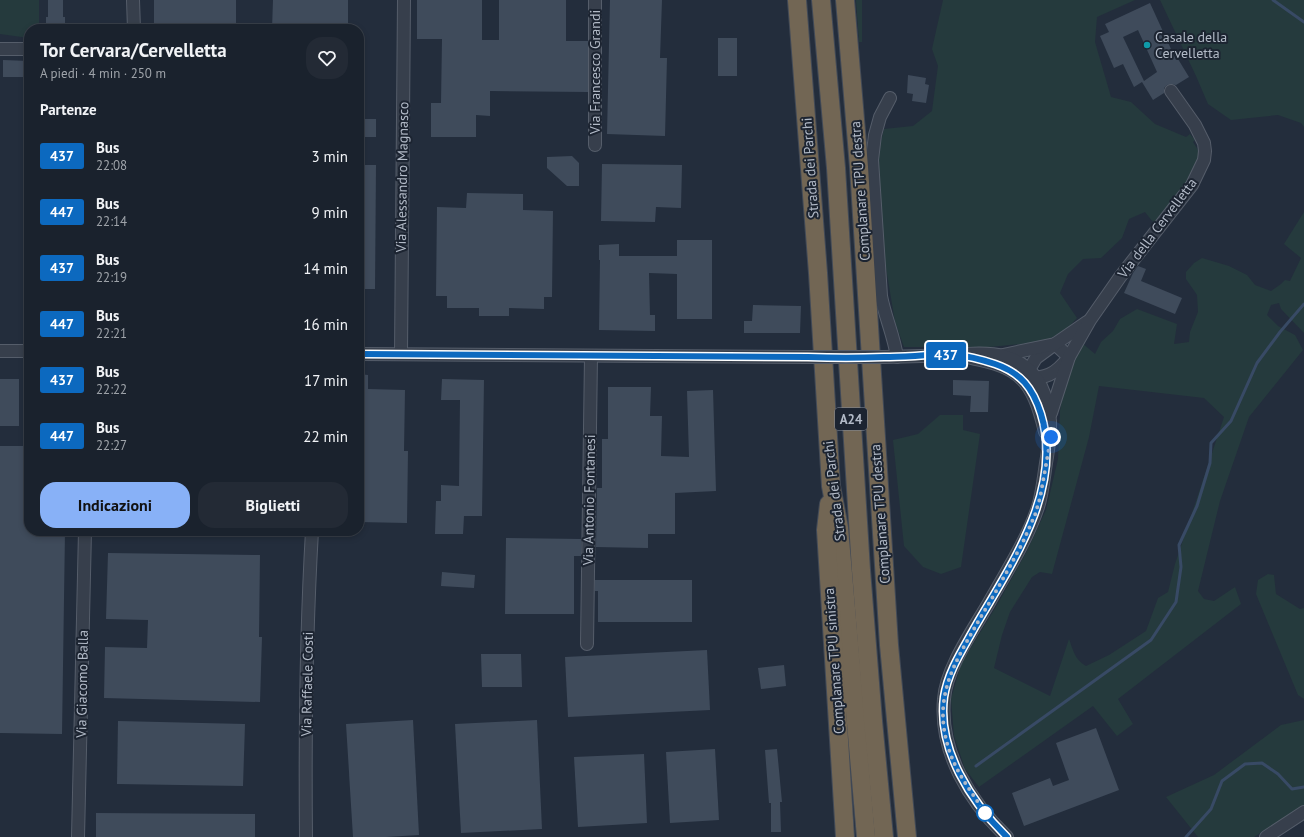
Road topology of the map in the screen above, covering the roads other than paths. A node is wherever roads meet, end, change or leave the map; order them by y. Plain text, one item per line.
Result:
1 (133, 0) edge
2 (404, 0) edge
3 (595, 0) edge
4 (797, 0) edge
5 (821, 0) edge
6 (844, 0) edge
7 (134, 24) edge
8 (0, 49) edge
9 (24, 49) edge
10 (1171, 91) dead end
11 (890, 98) dead end
12 (595, 144) dead end
13 (1090, 320) junction
14 (1055, 344) junction
15 (0, 351) edge
16 (24, 351) edge
17 (364, 354) edge
18 (401, 354) junction
19 (957, 355) junction
20 (1003, 355) junction
21 (591, 356) junction
22 (897, 357) junction
23 (1069, 357) junction
24 (1029, 376) junction
25 (1050, 416) junction
26 (1047, 457) junction
27 (830, 486) junction
28 (86, 536) edge
29 (312, 536) edge
30 (587, 644) dead end
31 (1304, 812) edge
32 (78, 837) edge
33 (306, 837) edge
34 (846, 837) edge
35 (866, 837) edge
36 (884, 837) edge
37 (907, 837) edge
38 (1007, 837) edge
39 (1266, 837) edge

1 - 7 street
2 - 18 street, Via Alessandro Magnasco
3 - 12 street, Via Francesco Grandi
4 - 27 highway, Strada dei Parchi / A24
5 - 36 highway, Strada dei Parchi / A24
6 - 37 highway, Complanare TPU destra
8 - 9 street
10 - 13 street, Via della Cervelletta
11 - 22 street
13 - 14 street
13 - 23 street, Via della Cervelletta
14 - 20 street
14 - 23 street
14 - 24 street
15 - 16 street
17 - 18 street
18 - 21 street
19 - 20 street
19 - 22 street
19 - 24 street
20 - 24 street
21 - 22 street, bridge
21 - 30 street, Via Antonio Fontanesi
23 - 24 street
23 - 25 street
24 - 25 street
24 - 26 street
25 - 26 street
26 - 38 street
27 - 34 highway, Complanare TPU sinistra
27 - 35 highway, Strada dei Parchi / A24
28 - 32 street, Via Giacomo Balla
29 - 33 street, Via Raffaele Costi
31 - 39 street

